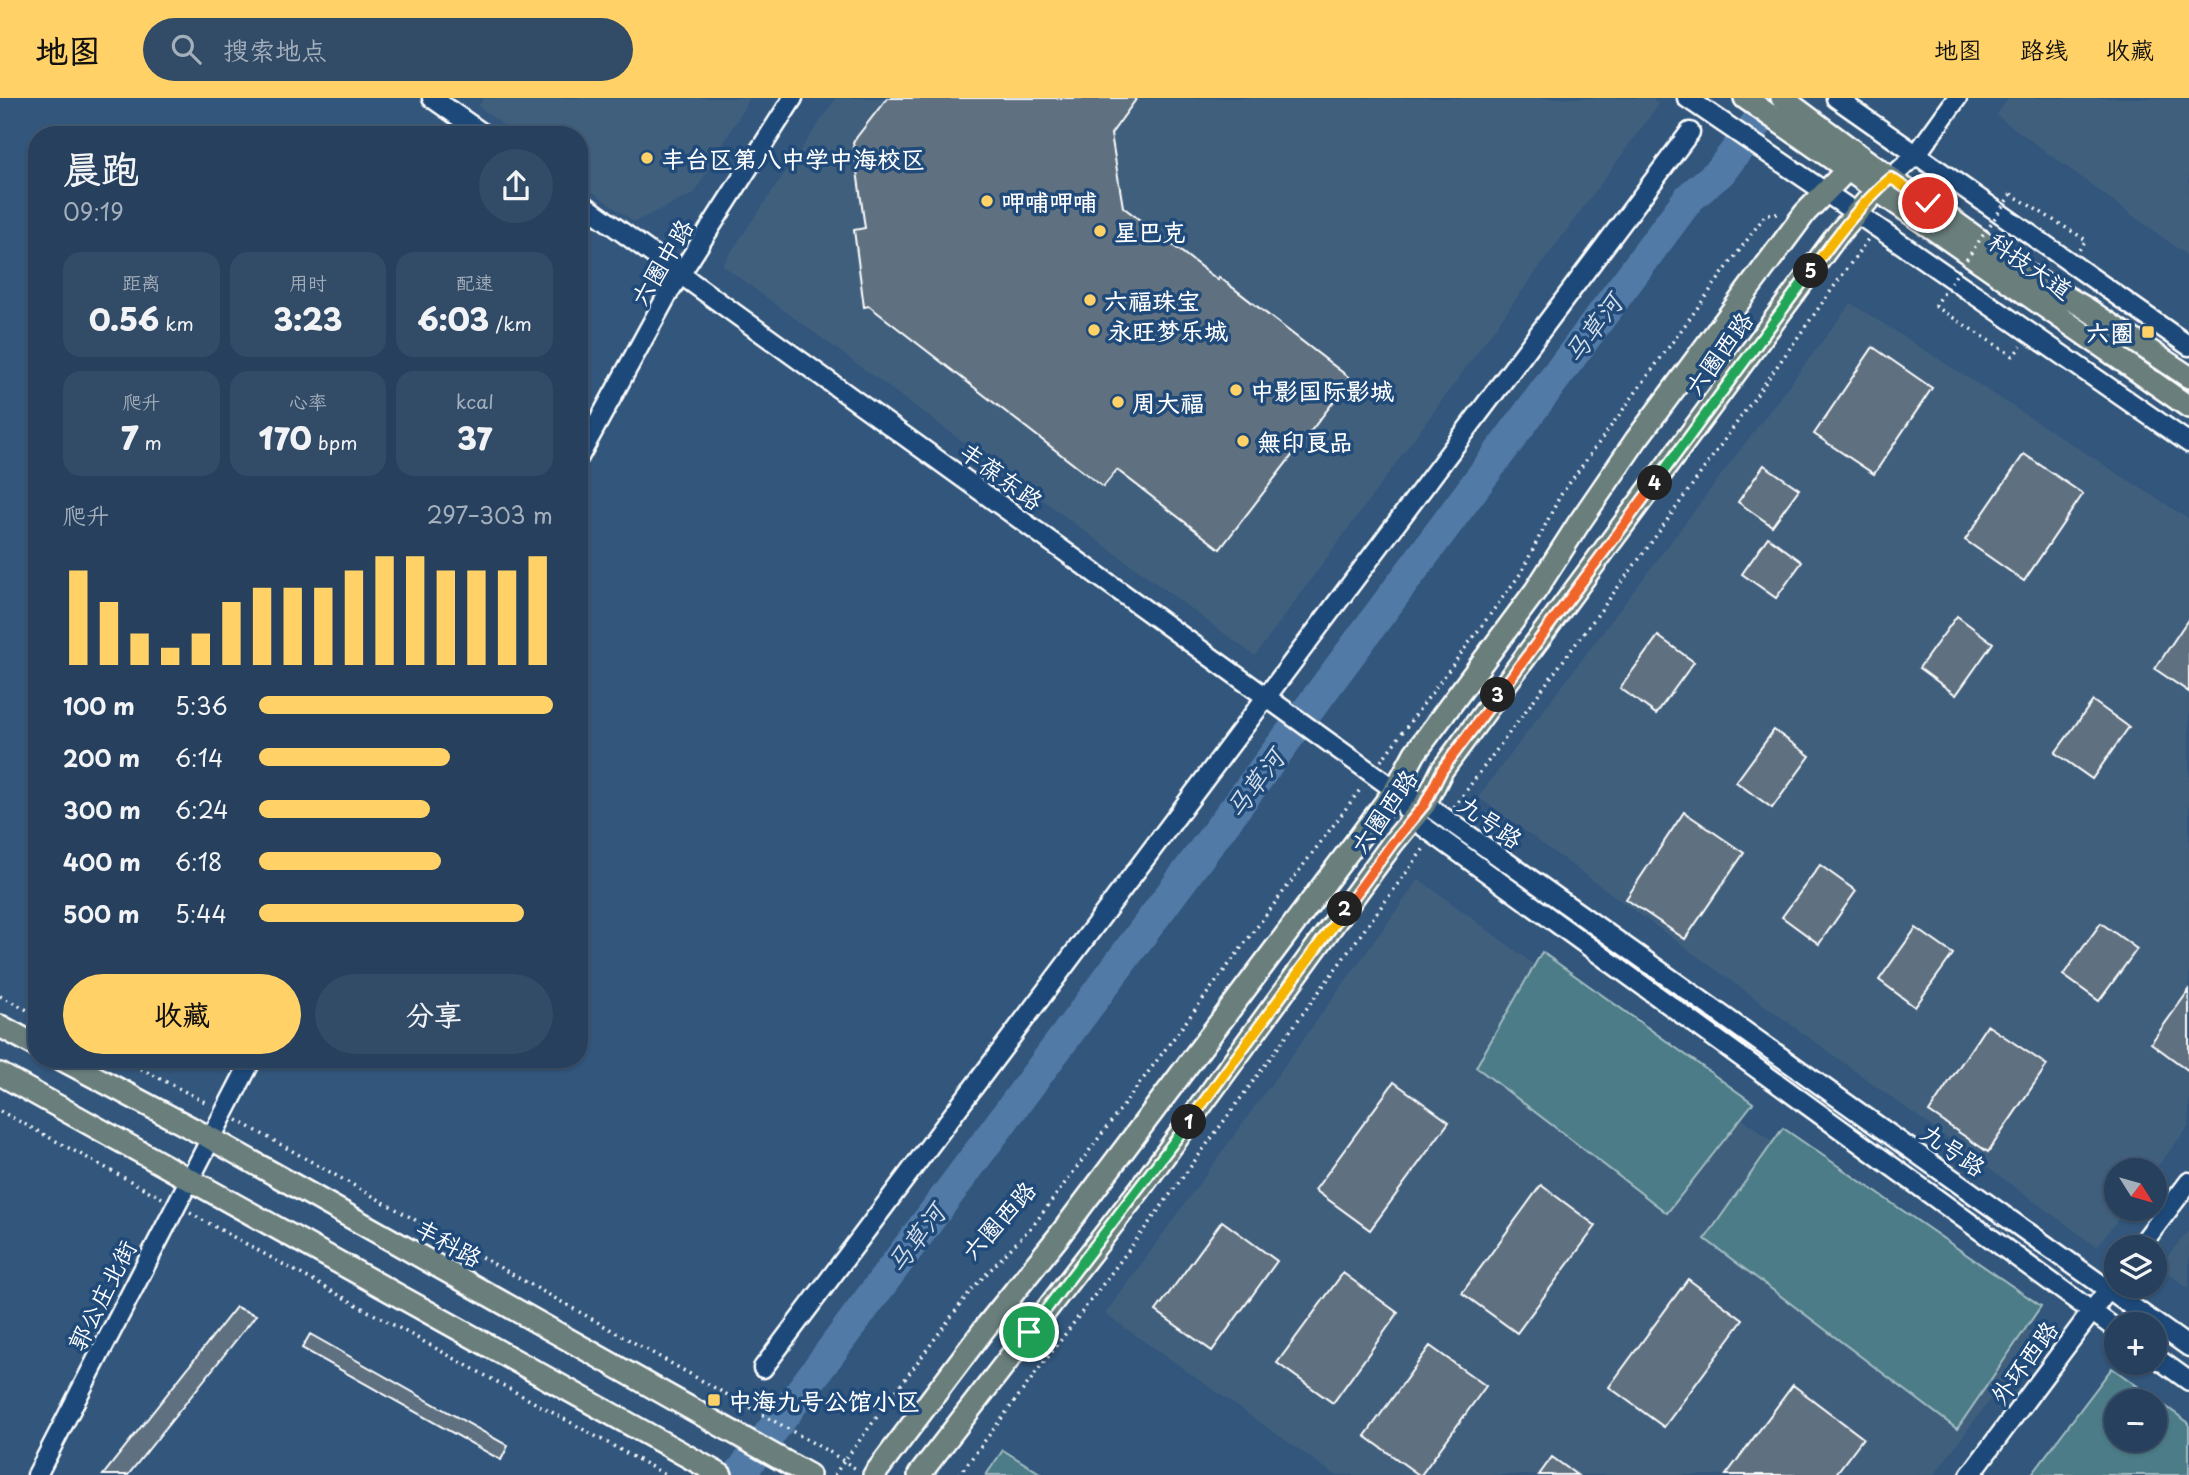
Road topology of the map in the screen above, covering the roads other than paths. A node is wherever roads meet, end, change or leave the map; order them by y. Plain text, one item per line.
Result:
1 (432, 98) edge
2 (793, 98) edge
3 (1687, 98) edge
4 (1745, 98) edge
5 (1836, 98) edge
6 (1957, 98) edge
7 (1790, 112) edge
8 (472, 126) edge
9 (1690, 132) dead end
10 (1916, 155) junction
11 (1848, 169) junction
12 (1884, 184) junction
13 (1825, 192) junction
14 (588, 207) edge
15 (1856, 214) junction
16 (681, 273) junction
17 (2189, 346) edge
18 (2189, 377) edge
19 (2189, 407) edge
20 (588, 441) edge
21 (2189, 443) edge
22 (1271, 700) junction
23 (1395, 790) junction
24 (1419, 812) junction
25 (0, 1027) edge
26 (28, 1041) edge
27 (78, 1068) edge
28 (247, 1068) edge
29 (0, 1074) edge
30 (210, 1138) junction
31 (188, 1178) junction
32 (2189, 1182) edge
33 (2149, 1235) edge
34 (2104, 1279) edge
35 (2104, 1294) edge
36 (2129, 1298) edge
37 (2091, 1311) junction
38 (2104, 1320) edge
39 (2189, 1347) edge
40 (2167, 1365) edge
41 (763, 1368) dead end
42 (2189, 1381) edge
43 (801, 1470) edge
44 (37, 1475) edge
45 (721, 1475) edge
46 (874, 1475) edge
47 (919, 1475) edge
48 (1970, 1475) edge

1 - 8 street
2 - 16 street, 六圈中路
3 - 13 street
4 - 7 main road
5 - 10 street
6 - 10 street, 六圈西路
7 - 11 main road
7 - 12 main road
9 - 22 street
10 - 12 street, 六圈西路
10 - 17 street
11 - 12 main road
11 - 13 main road, 六圈西路
12 - 15 main road, 六圈西路
12 - 18 main road, 科技大道
12 - 19 main road, 科技大道
13 - 15 street
13 - 23 main road, 六圈西路
14 - 16 street, 丰葆东路
15 - 21 street
15 - 24 main road, 六圈西路
16 - 20 street, 六圈中路
16 - 22 street, 丰葆东路
22 - 23 street, 丰葆东路
22 - 41 street
23 - 24 street, 九号路
23 - 46 main road, 六圈西路
24 - 34 street, 九号路
24 - 37 street, 九号路
24 - 47 main road, 六圈西路
25 - 26 main road
27 - 30 main road, 丰科路
28 - 30 street
29 - 31 main road
30 - 31 street, 郭公庄北街
30 - 43 main road, 丰科路
31 - 44 street, 郭公庄北街
31 - 45 main road
32 - 33 street
35 - 37 street, 外环西路
36 - 39 street, 九号路
37 - 38 street, 九号路
37 - 48 street, 外环西路
40 - 42 street

